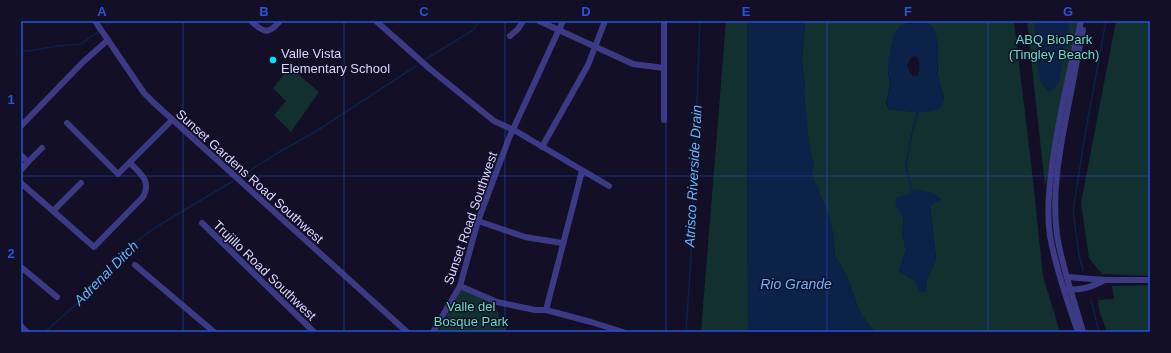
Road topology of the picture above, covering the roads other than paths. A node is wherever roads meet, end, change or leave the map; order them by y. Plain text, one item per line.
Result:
1 (95, 21) edge
2 (251, 21) edge
3 (280, 21) edge
4 (376, 21) edge
5 (523, 21) edge
6 (539, 21) edge
7 (563, 21) edge
8 (605, 21) edge
9 (664, 21) edge
10 (1081, 21) edge
11 (1085, 21) edge
12 (559, 30) junction
13 (510, 36) dead end
14 (108, 39) junction
15 (596, 46) junction
16 (664, 68) junction
17 (172, 120) junction
18 (664, 120) dead end
19 (67, 123) dead end
20 (21, 126) edge
21 (514, 130) junction
22 (542, 147) junction
23 (42, 148) dead end
24 (21, 155) edge
25 (28, 162) junction
26 (130, 163) junction
27 (21, 170) edge
28 (582, 171) junction
29 (21, 183) edge
30 (80, 183) dead end
31 (609, 186) dead end
32 (53, 211) junction
33 (478, 221) junction
34 (202, 223) dead end
35 (562, 243) junction
36 (135, 264) dead end
37 (21, 267) edge
38 (1067, 277) junction
39 (1105, 280) junction
40 (1150, 280) edge
41 (460, 286) junction
42 (1063, 288) junction
43 (1071, 290) junction
44 (57, 297) dead end
45 (546, 310) junction
46 (21, 326) edge
47 (27, 332) edge
48 (214, 332) edge
49 (314, 332) edge
50 (407, 332) edge
51 (433, 332) edge
52 (623, 332) edge
53 (1078, 332) edge
54 (1083, 332) edge

1 - 14 street, Sunset Gardens Road Southwest
2 - 3 street
4 - 21 street
5 - 13 street
6 - 12 street
7 - 12 street, Sunset Road Southwest
8 - 15 street
9 - 16 street
10 - 42 street
11 - 38 street
12 - 15 street
12 - 21 street, Sunset Road Southwest
14 - 17 street, Sunset Gardens Road Southwest
14 - 20 street
15 - 16 street
15 - 22 street
16 - 18 street
17 - 26 street
17 - 50 street, Sunset Gardens Road Southwest
19 - 26 street
21 - 22 street
21 - 33 street, Sunset Road Southwest
22 - 28 street
23 - 25 street
24 - 25 street
25 - 27 street
26 - 32 street
28 - 31 street
28 - 35 street
29 - 32 street
30 - 32 street
33 - 35 street
33 - 41 street, Sunset Road Southwest
34 - 49 street, Trujillo Road Southwest
35 - 45 street
36 - 48 street
37 - 44 street
38 - 39 street
38 - 43 street
39 - 40 street
39 - 43 street
41 - 45 street
41 - 51 street, Sunset Road Southwest
42 - 43 street
42 - 53 street
43 - 54 street
45 - 52 street
46 - 47 street

